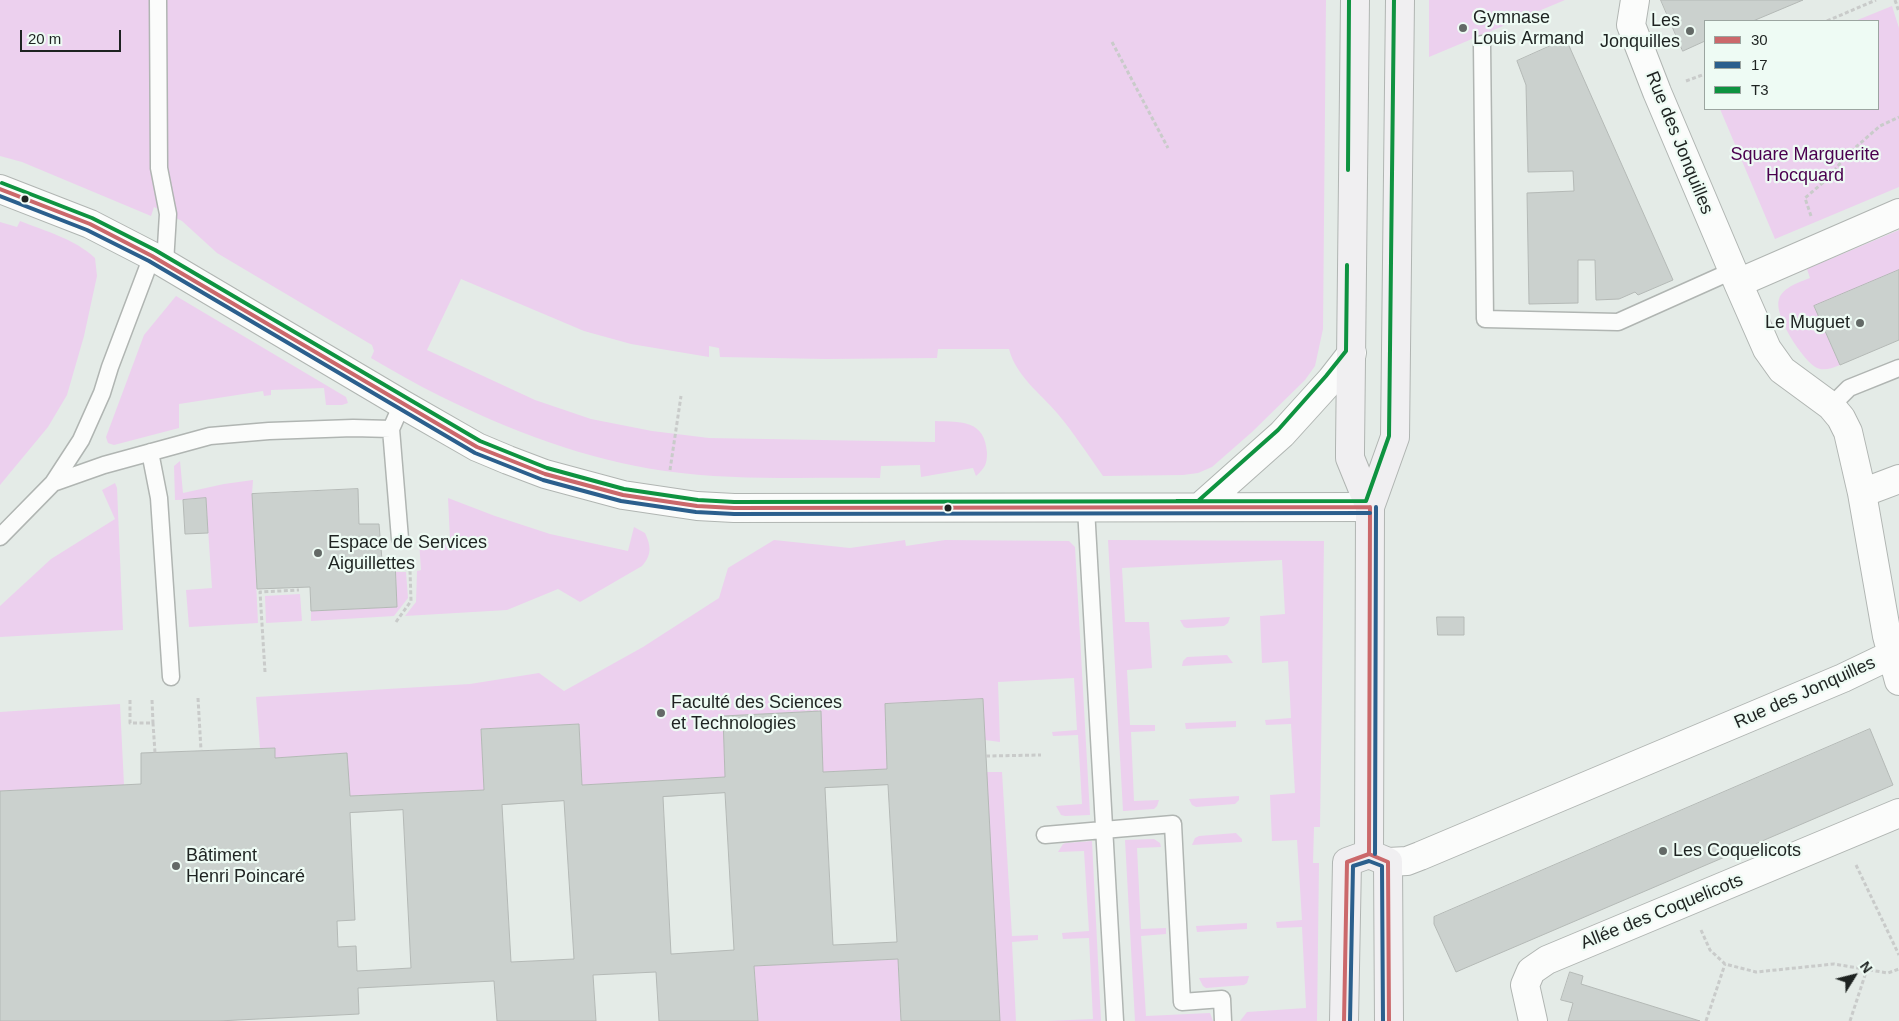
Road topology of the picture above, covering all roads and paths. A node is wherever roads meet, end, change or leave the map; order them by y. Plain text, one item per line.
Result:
1 (158, 0) edge
2 (1355, 0) edge
3 (1400, 0) edge
4 (1635, 0) edge
5 (1876, 0) edge
6 (1895, 0) edge
7 (1899, 12) edge
8 (1829, 20) edge
9 (1112, 42) dead end
10 (1482, 44) dead end
11 (1899, 117) edge
12 (1168, 148) dead end
13 (1826, 180) dead end
14 (0, 189) edge
15 (1899, 213) edge
16 (159, 260) junction
17 (1735, 277) junction
18 (1352, 353) junction
19 (1899, 368) edge
20 (681, 396) dead end
21 (402, 404) junction
22 (1830, 406) junction
23 (391, 429) junction
24 (150, 452) junction
25 (670, 464) dead end
26 (1899, 479) edge
27 (53, 483) junction
28 (1862, 493) junction
29 (1200, 507) junction
30 (1370, 507) junction
31 (1086, 508) junction
32 (0, 537) edge
33 (400, 540) dead end
34 (410, 570) dead end
35 (299, 590) dead end
36 (396, 622) dead end
37 (1891, 654) junction
38 (265, 672) dead end
39 (171, 677) dead end
40 (1899, 681) edge
41 (198, 698) dead end
42 (130, 700) dead end
43 (152, 700) dead end
44 (153, 723) junction
45 (200, 750) dead end
46 (155, 753) dead end
47 (1041, 755) dead end
48 (986, 756) dead end
49 (1899, 813) edge
50 (1104, 830) junction
51 (1045, 835) dead end
52 (1844, 837) junction
53 (1379, 858) junction
54 (1710, 950) dead end
55 (1899, 956) edge
56 (1725, 964) junction
57 (1867, 969) junction
58 (1899, 969) edge
59 (1115, 1021) edge
60 (1223, 1021) edge
61 (1344, 1021) edge
62 (1389, 1021) edge
63 (1533, 1021) edge
64 (1706, 1021) edge
65 (1850, 1021) edge

1 - 16 lane
2 - 18 main road
3 - 30 main road
4 - 17 street, Rue des Jonquilles
5 - 8 path
6 - 7 path
9 - 12 path
10 - 17 lane
11 - 13 path
14 - 16 street
15 - 17 street
16 - 21 street
16 - 27 lane
17 - 22 street, Rue des Jonquilles
18 - 29 street
18 - 30 main road
19 - 22 lane
20 - 25 path
21 - 23 lane
21 - 31 street
22 - 28 street, Rue des Jonquilles
23 - 24 lane
23 - 33 lane
24 - 27 lane
24 - 39 lane
26 - 28 street
27 - 32 lane
28 - 37 street, Rue des Jonquilles
29 - 30 street
29 - 31 street
30 - 53 main road
31 - 50 lane
34 - 36 path
35 - 38 path
37 - 40 street
37 - 53 street, Rue des Jonquilles
41 - 45 path
42 - 44 path
43 - 44 path
44 - 46 path
47 - 48 path
49 - 52 street, Allée des Coquelicots
50 - 51 lane
50 - 59 lane
50 - 60 lane
52 - 55 path
52 - 63 street, Allée des Coquelicots
53 - 61 main road
53 - 62 main road
54 - 56 path
56 - 57 path
56 - 64 path
57 - 58 path
57 - 65 path

